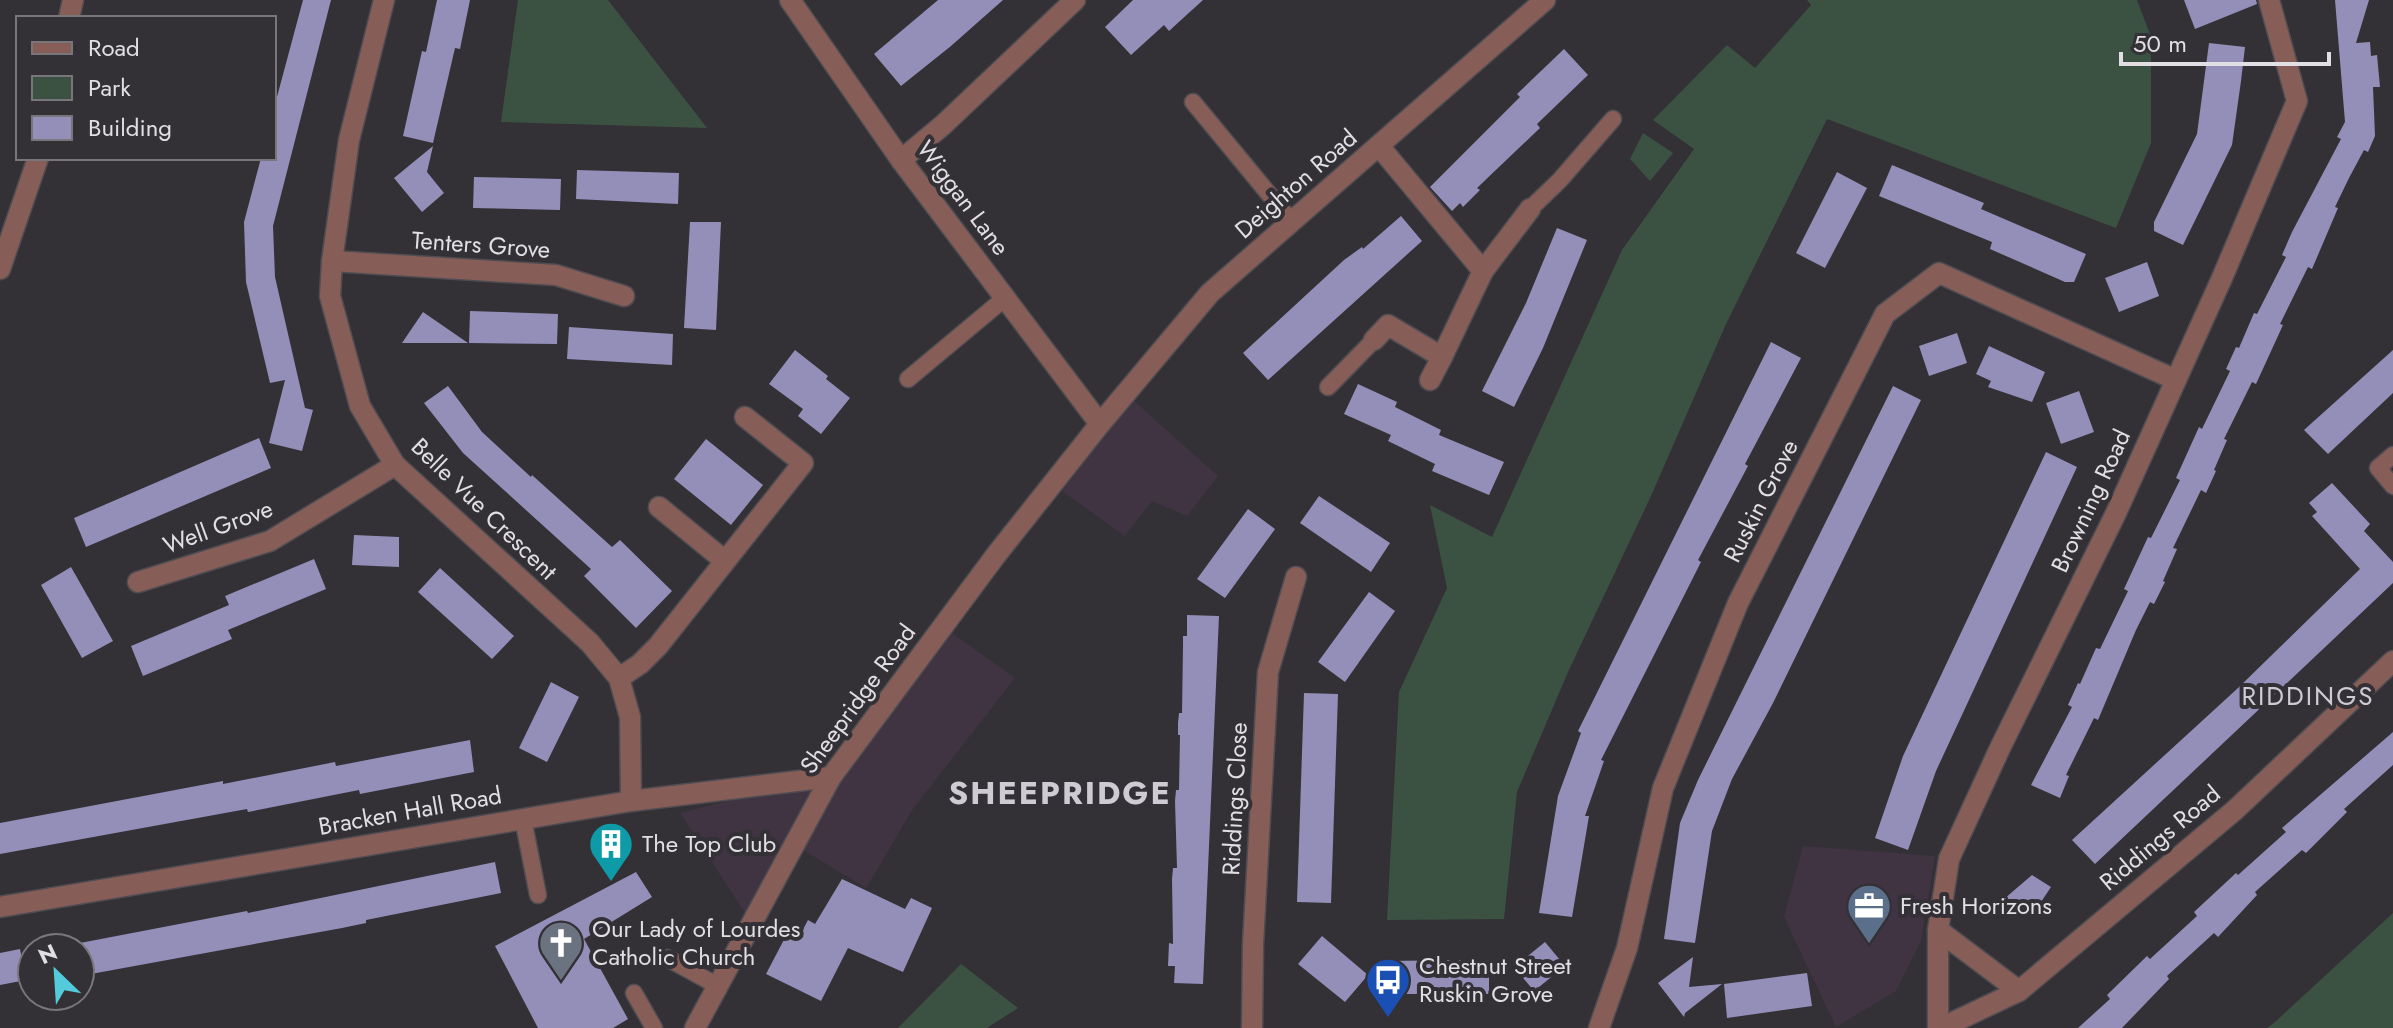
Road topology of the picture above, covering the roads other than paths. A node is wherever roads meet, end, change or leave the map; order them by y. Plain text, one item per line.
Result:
1 (384, 0) edge
2 (790, 0) edge
3 (1075, 0) edge
4 (1545, 0) edge
5 (2269, 0) edge
6 (1193, 102) dead end
7 (1613, 119) dead end
8 (1379, 146) junction
9 (37, 160) edge
10 (901, 160) junction
11 (1530, 209) joint
12 (1292, 222) junction
13 (332, 261) junction
14 (0, 269) edge
15 (1483, 271) junction
16 (624, 296) dead end
17 (1005, 298) junction
18 (1374, 340) joint
19 (1442, 357) junction
20 (908, 379) dead end
21 (1430, 380) dead end
22 (2176, 380) junction
23 (1328, 387) dead end
24 (745, 417) dead end
25 (1100, 424) junction
26 (2393, 455) edge
27 (395, 465) junction
28 (2393, 486) edge
29 (659, 507) dead end
30 (725, 561) junction
31 (1296, 577) dead end
32 (138, 582) dead end
33 (2393, 661) edge
34 (619, 678) junction
35 (831, 777) junction
36 (631, 801) junction
37 (523, 819) junction
38 (538, 895) dead end
39 (0, 907) edge
40 (1938, 930) junction
41 (667, 958) dead end
42 (718, 986) junction
43 (2019, 991) junction
44 (634, 993) dead end
45 (654, 1028) edge
46 (695, 1028) edge
47 (1252, 1028) edge
48 (1599, 1028) edge
49 (1940, 1028) edge

1 - 13 street, Belle Vue Crescent
2 - 10 street, Wiggan Lane
3 - 10 street
4 - 8 street, Deighton Road
5 - 22 street, Browning Road
6 - 12 lane
7 - 11 lane
8 - 12 street, Deighton Road
8 - 15 street
9 - 14 street
10 - 17 street, Wiggan Lane
11 - 15 street
12 - 25 street, Deighton Road
13 - 16 street, Tenters Grove
13 - 27 street, Belle Vue Crescent
15 - 19 street
17 - 20 lane
17 - 25 street, Wiggan Lane
18 - 19 street
18 - 23 lane
19 - 21 street
22 - 40 street, Browning Road
22 - 48 street, Ruskin Grove
24 - 30 street
25 - 35 street, Sheepridge Road
26 - 28 lane
27 - 32 street, Well Grove
27 - 34 street, Belle Vue Crescent
29 - 30 street
30 - 34 street
31 - 47 street, Riddings Close
33 - 43 street, Riddings Road
34 - 36 street, Belle Vue Crescent
35 - 36 street, Bracken Hall Road
35 - 42 street, Sheepridge Road
36 - 37 street, Bracken Hall Road
37 - 38 lane
37 - 39 street, Bracken Hall Road
40 - 43 street
40 - 49 street, Browning Road
41 - 42 lane
42 - 46 street, Sheepridge Road
43 - 49 street, Riddings Road
44 - 45 lane

